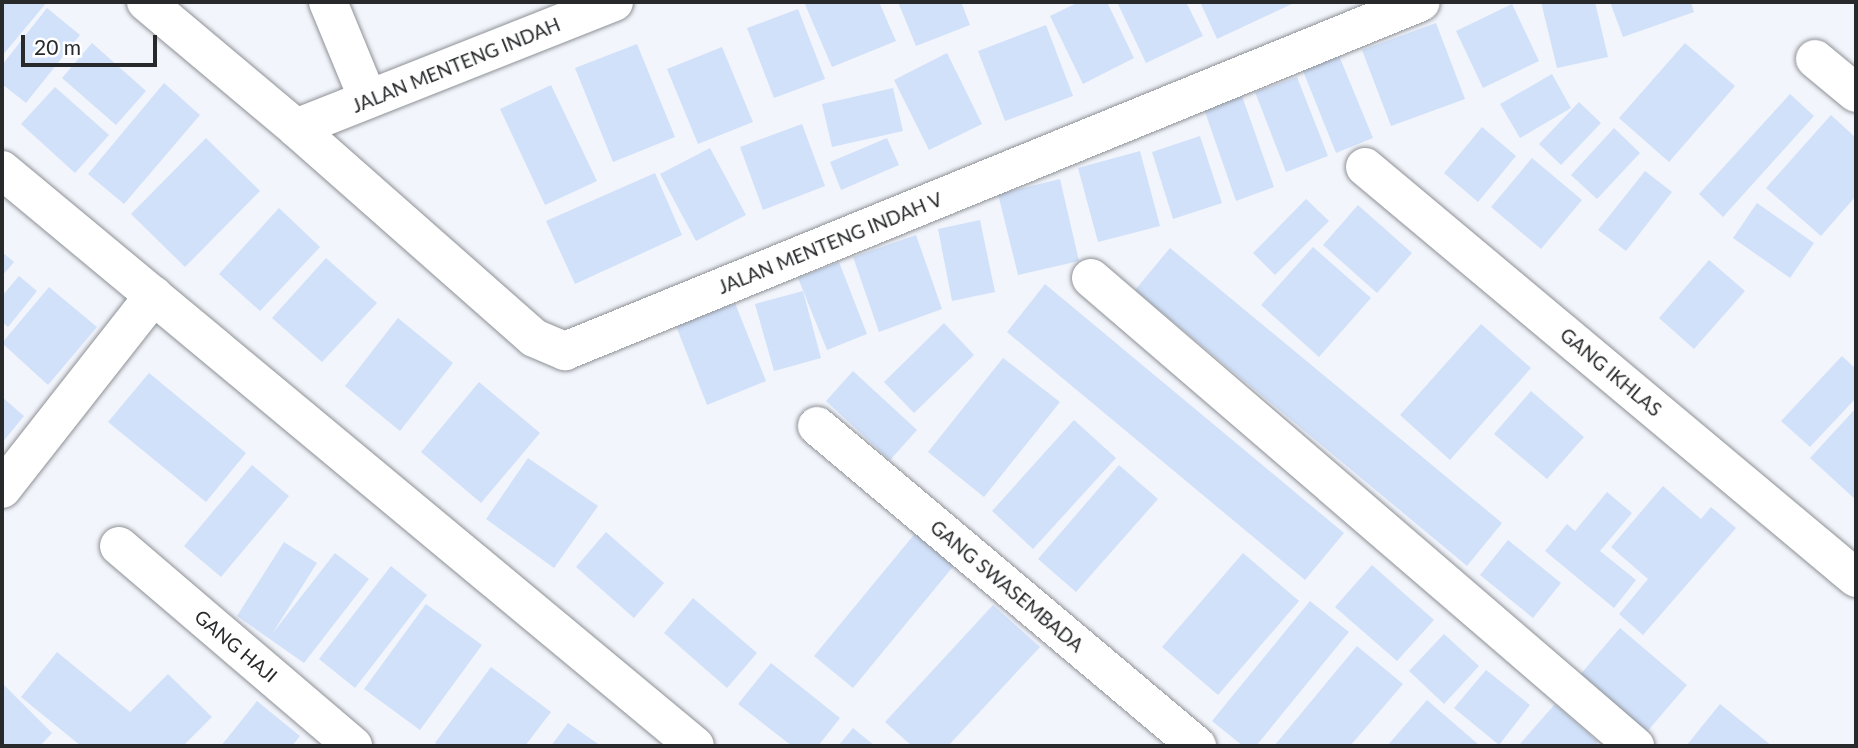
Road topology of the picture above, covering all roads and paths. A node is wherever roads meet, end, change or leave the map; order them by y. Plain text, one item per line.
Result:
1 (146, 2) edge
2 (328, 2) edge
3 (1421, 2) edge
4 (595, 5) edge
5 (1815, 59) dead end
6 (1856, 93) edge
7 (368, 99) junction
8 (296, 128) junction
9 (1365, 167) dead end
10 (2, 170) edge
11 (1091, 278) dead end
12 (155, 295) junction
13 (817, 426) dead end
14 (2, 489) edge
15 (119, 546) dead end
16 (1856, 578) edge
17 (354, 746) edge
18 (695, 746) edge
19 (1197, 746) edge
20 (1635, 746) edge

1 - 8 street, JALAN MENTENG INDAH V
2 - 7 street
3 - 8 street, JALAN MENTENG INDAH V
4 - 7 street, JALAN MENTENG INDAH
5 - 6 street
7 - 8 street, JALAN MENTENG INDAH
9 - 16 street, GANG IKHLAS
10 - 12 street
11 - 20 street
12 - 14 street
12 - 18 street
13 - 19 street, GANG SWASEMBADA
15 - 17 street, GANG HAJI

